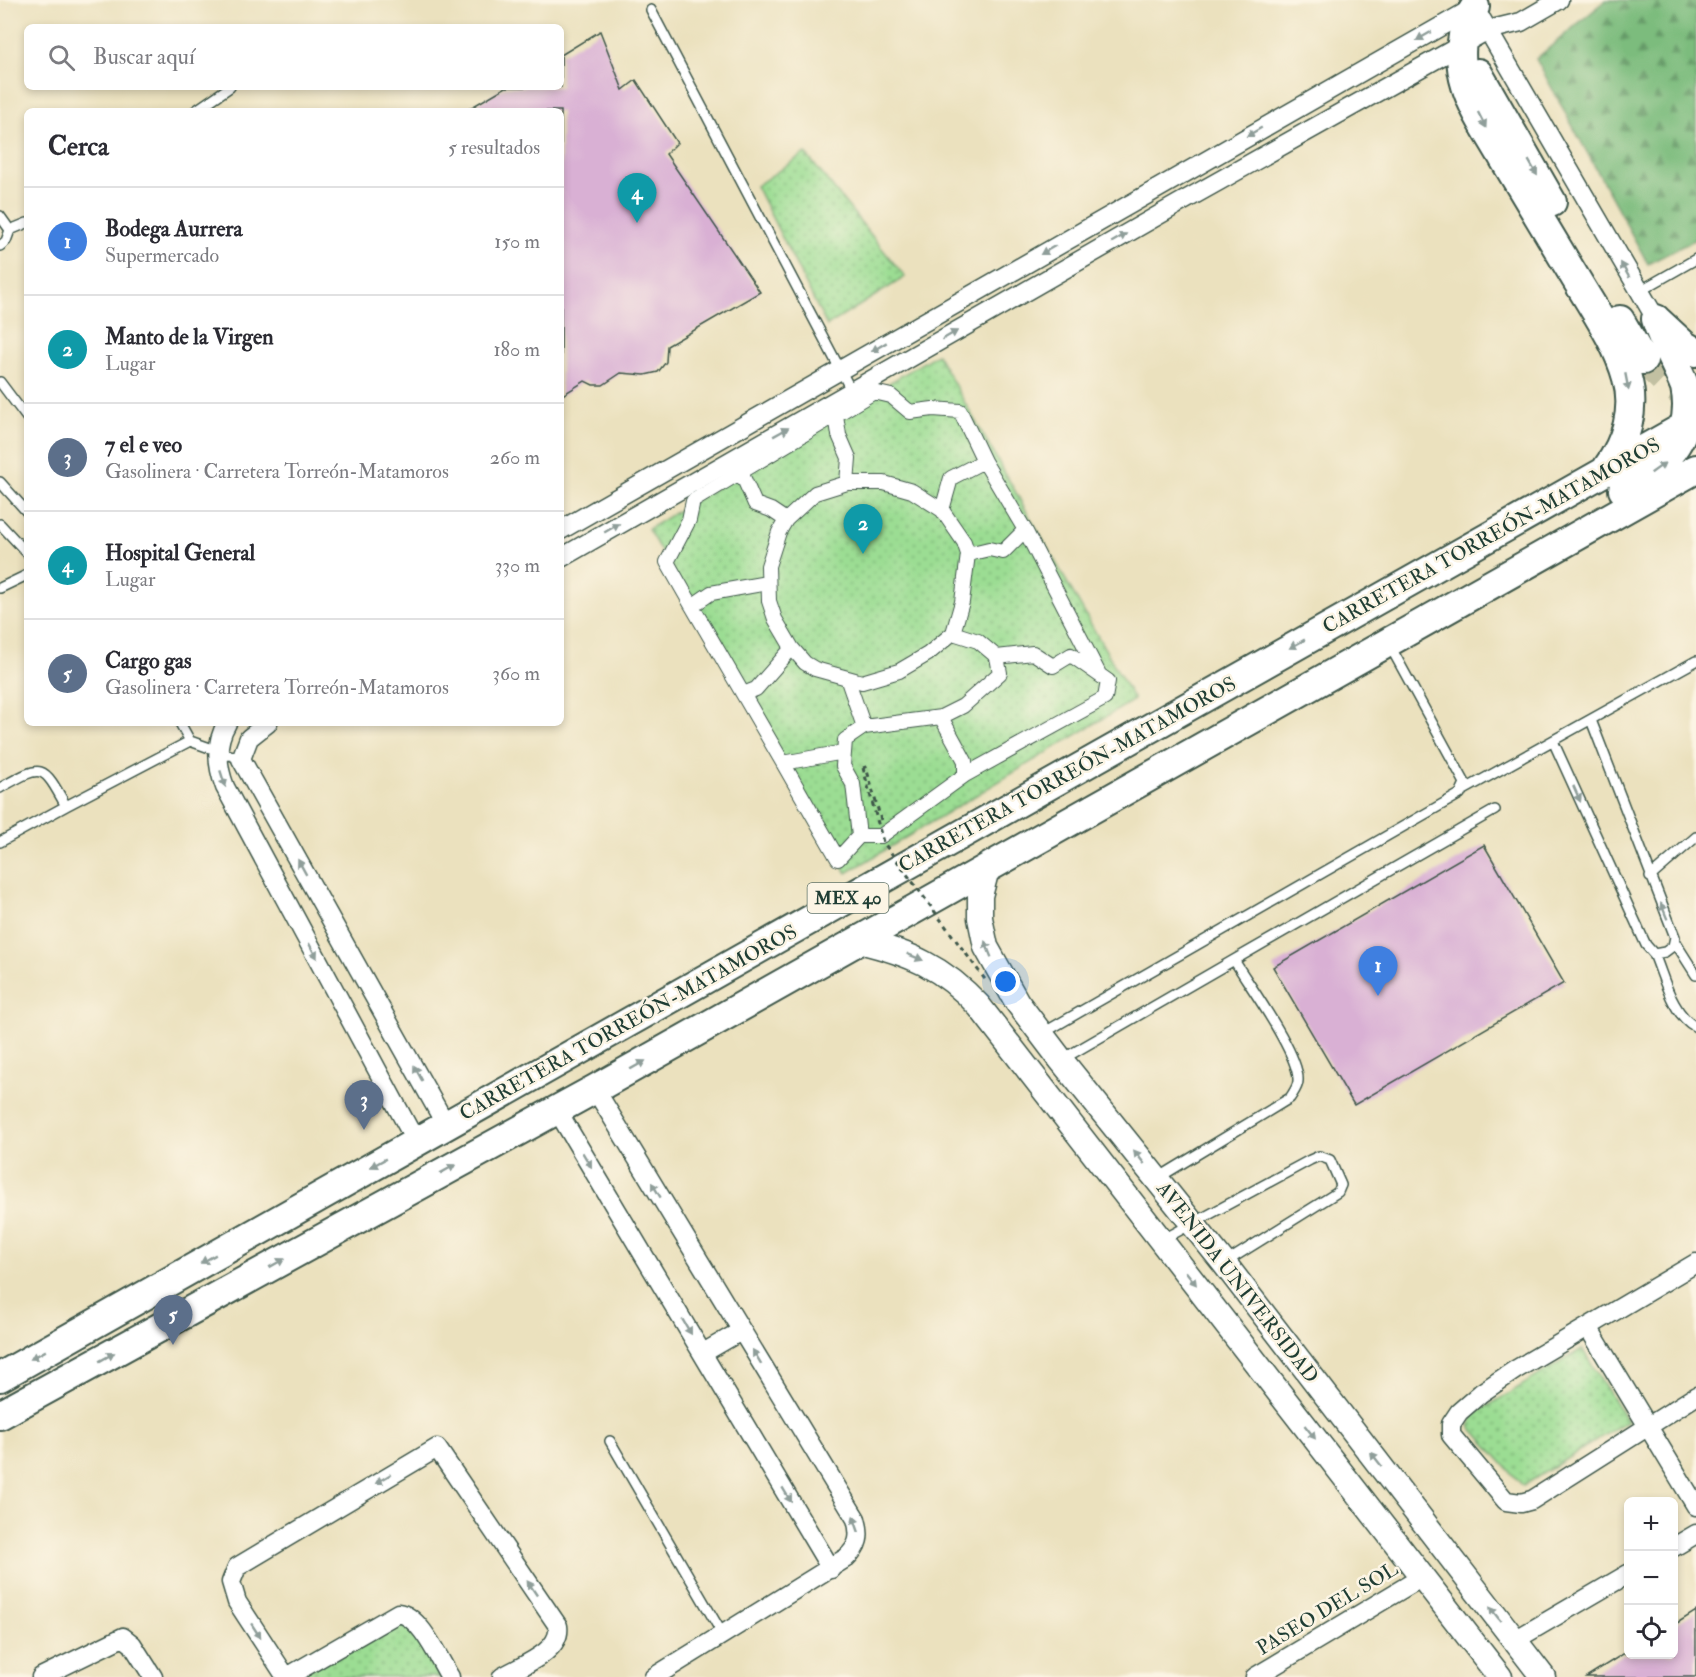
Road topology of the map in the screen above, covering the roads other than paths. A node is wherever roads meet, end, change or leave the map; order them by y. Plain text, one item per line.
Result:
1 (1559, 0) edge
2 (651, 10) dead end
3 (1478, 12) edge
4 (1462, 45) junction
5 (226, 90) edge
6 (199, 108) edge
7 (1165, 183) junction
8 (1178, 204) junction
9 (0, 216) edge
10 (24, 224) edge
11 (10, 230) junction
12 (0, 246) edge
13 (1696, 259) edge
14 (1638, 292) junction
15 (1656, 319) junction
16 (1696, 352) edge
17 (1643, 360) tunnel mouth
18 (839, 370) junction
19 (0, 382) edge
20 (852, 392) junction
21 (24, 414) edge
22 (836, 414) junction
23 (1692, 422) edge
24 (704, 449) junction
25 (984, 461) junction
26 (715, 469) junction
27 (1696, 469) edge
28 (1605, 470) junction
29 (741, 472) junction
30 (0, 482) edge
31 (847, 483) junction
32 (24, 509) edge
33 (942, 510) junction
34 (786, 520) junction
35 (0, 524) edge
36 (564, 528) edge
37 (1025, 530) junction
38 (24, 550) edge
39 (968, 554) junction
40 (564, 556) edge
41 (24, 576) edge
42 (767, 583) junction
43 (0, 588) edge
44 (1473, 596) junction
45 (692, 606) junction
46 (953, 633) junction
47 (1388, 644) junction
48 (792, 648) junction
49 (997, 657) junction
50 (1696, 661) edge
51 (1098, 672) junction
52 (848, 678) junction
53 (743, 694) junction
54 (941, 717) junction
55 (1590, 720) junction
56 (182, 726) edge
57 (225, 726) edge
58 (264, 726) edge
59 (864, 727) junction
60 (190, 741) junction
61 (1553, 741) junction
62 (218, 750) junction
63 (844, 752) junction
64 (242, 759) junction
65 (783, 763) junction
66 (965, 775) junction
67 (0, 788) edge
68 (1462, 791) junction
69 (66, 806) junction
70 (1495, 810) dead end
71 (859, 836) junction
72 (1696, 837) edge
73 (0, 842) edge
74 (987, 869) junction
75 (1650, 877) junction
76 (859, 941) junction
77 (1675, 942) junction
78 (1654, 954) junction
79 (1234, 960) junction
80 (1696, 975) edge
81 (1696, 1027) edge
82 (1041, 1034) junction
83 (1060, 1060) junction
84 (595, 1089) junction
85 (1088, 1092) junction
86 (556, 1110) junction
87 (1061, 1113) junction
88 (446, 1125) junction
89 (416, 1142) junction
90 (1156, 1179) junction
91 (1190, 1222) junction
92 (1162, 1240) junction
93 (1224, 1263) junction
94 (1696, 1263) edge
95 (1588, 1327) junction
96 (741, 1331) junction
97 (703, 1353) junction
98 (0, 1377) edge
99 (1696, 1396) edge
100 (0, 1415) edge
101 (1647, 1425) junction
102 (610, 1441) dead end
103 (1696, 1506) edge
104 (1696, 1534) edge
105 (1678, 1545) edge
106 (831, 1569) junction
107 (1422, 1577) junction
108 (1624, 1577) edge
109 (723, 1635) junction
110 (1515, 1640) junction
111 (1492, 1674) edge
112 (663, 1675) edge
113 (41, 1677) edge
114 (153, 1677) edge
115 (287, 1677) edge
116 (450, 1677) edge
117 (502, 1677) edge
118 (1255, 1677) edge
119 (1543, 1677) edge

1 - 3 street
2 - 18 lane
3 - 4 highway
3 -> 7 street
14 -> 3 street
4 - 8 street
4 -> 17 highway
4 -> 28 highway
5 - 6 lane
7 - 8 street
7 -> 18 street
20 -> 8 street
9 - 11 lane
10 - 11 lane
11 - 12 lane
13 - 14 lane
14 - 15 street
15 - 16 highway
15 - 23 highway
18 - 20 lane
18 - 24 street
19 - 21 lane
26 -> 20 street
22 - 25 street
22 - 29 street
22 - 31 street
23 - 28 highway, CARRETERA TORREÓN-MATAMOROS / MEX 40
44 -> 23 highway
24 - 26 street
24 - 36 street
25 - 33 street
25 - 37 street
40 -> 26 street
27 - 44 highway, MEX 40
28 -> 88 highway, CARRETERA TORREÓN-MATAMOROS / MEX 40
29 - 34 street
29 - 45 street
30 - 32 lane
31 - 33 street
31 - 34 street
33 - 39 street
34 - 42 street
35 - 38 lane
37 - 39 street
37 - 51 street
39 - 46 street
41 - 43 lane
42 - 45 street
42 - 48 street
44 - 47 highway, MEX 40
45 - 53 street
46 - 49 street
46 - 52 street
47 - 68 lane
47 - 74 highway, MEX 40
48 - 52 street
48 - 53 street
49 - 51 street
49 - 54 street
50 - 55 lane
51 - 66 street
52 - 59 street
53 - 65 street
54 - 59 street
54 - 66 street
55 - 61 lane
55 - 75 lane
56 - 60 lane
57 - 62 street
58 - 64 street
59 - 63 street
60 - 62 lane
60 - 69 lane
61 - 68 lane
61 -> 78 lane
62 - 64 lane
62 -> 89 street
63 - 65 street
63 - 71 street
88 -> 64 street
65 - 71 street
66 - 71 street
67 - 69 lane
68 - 82 lane
69 - 73 lane
70 - 79 lane
72 - 75 lane
74 - 76 highway, MEX 40
82 -> 74 main road, AVENIDA UNIVERSIDAD
77 -> 75 lane
84 -> 76 highway, MEX 40
76 -> 87 main road, AVENIDA UNIVERSIDAD
77 - 78 lane
77 - 80 lane
78 - 81 lane
79 - 83 lane
79 - 90 lane
82 - 83 main road, AVENIDA UNIVERSIDAD
83 - 85 main road, AVENIDA UNIVERSIDAD
84 - 86 highway, MEX 40
96 -> 84 street
85 - 87 main road
90 -> 85 main road, AVENIDA UNIVERSIDAD
86 -> 97 street
100 -> 86 highway, MEX 40
87 - 92 main road, AVENIDA UNIVERSIDAD
88 - 89 highway, CARRETERA TORREÓN-MATAMOROS / MEX 40
89 -> 98 highway, CARRETERA TORREÓN-MATAMOROS / MEX 40
90 - 91 main road, AVENIDA UNIVERSIDAD
91 - 92 lane
91 - 93 main road, AVENIDA UNIVERSIDAD
91 - 93 lane
92 -> 107 main road, AVENIDA UNIVERSIDAD
110 -> 93 main road, AVENIDA UNIVERSIDAD
94 - 95 street
95 - 101 street
95 - 101 street
96 - 97 street
106 -> 96 street
97 -> 106 street
99 - 101 street
101 - 103 street
102 - 109 lane
104 - 105 street
106 - 109 street
107 - 111 main road, AVENIDA UNIVERSIDAD
107 - 118 street, PASEO DEL SOL
108 - 110 street
109 - 112 street
110 - 119 main road, AVENIDA UNIVERSIDAD
113 - 114 street
115 - 116 street
117 -> 115 street

